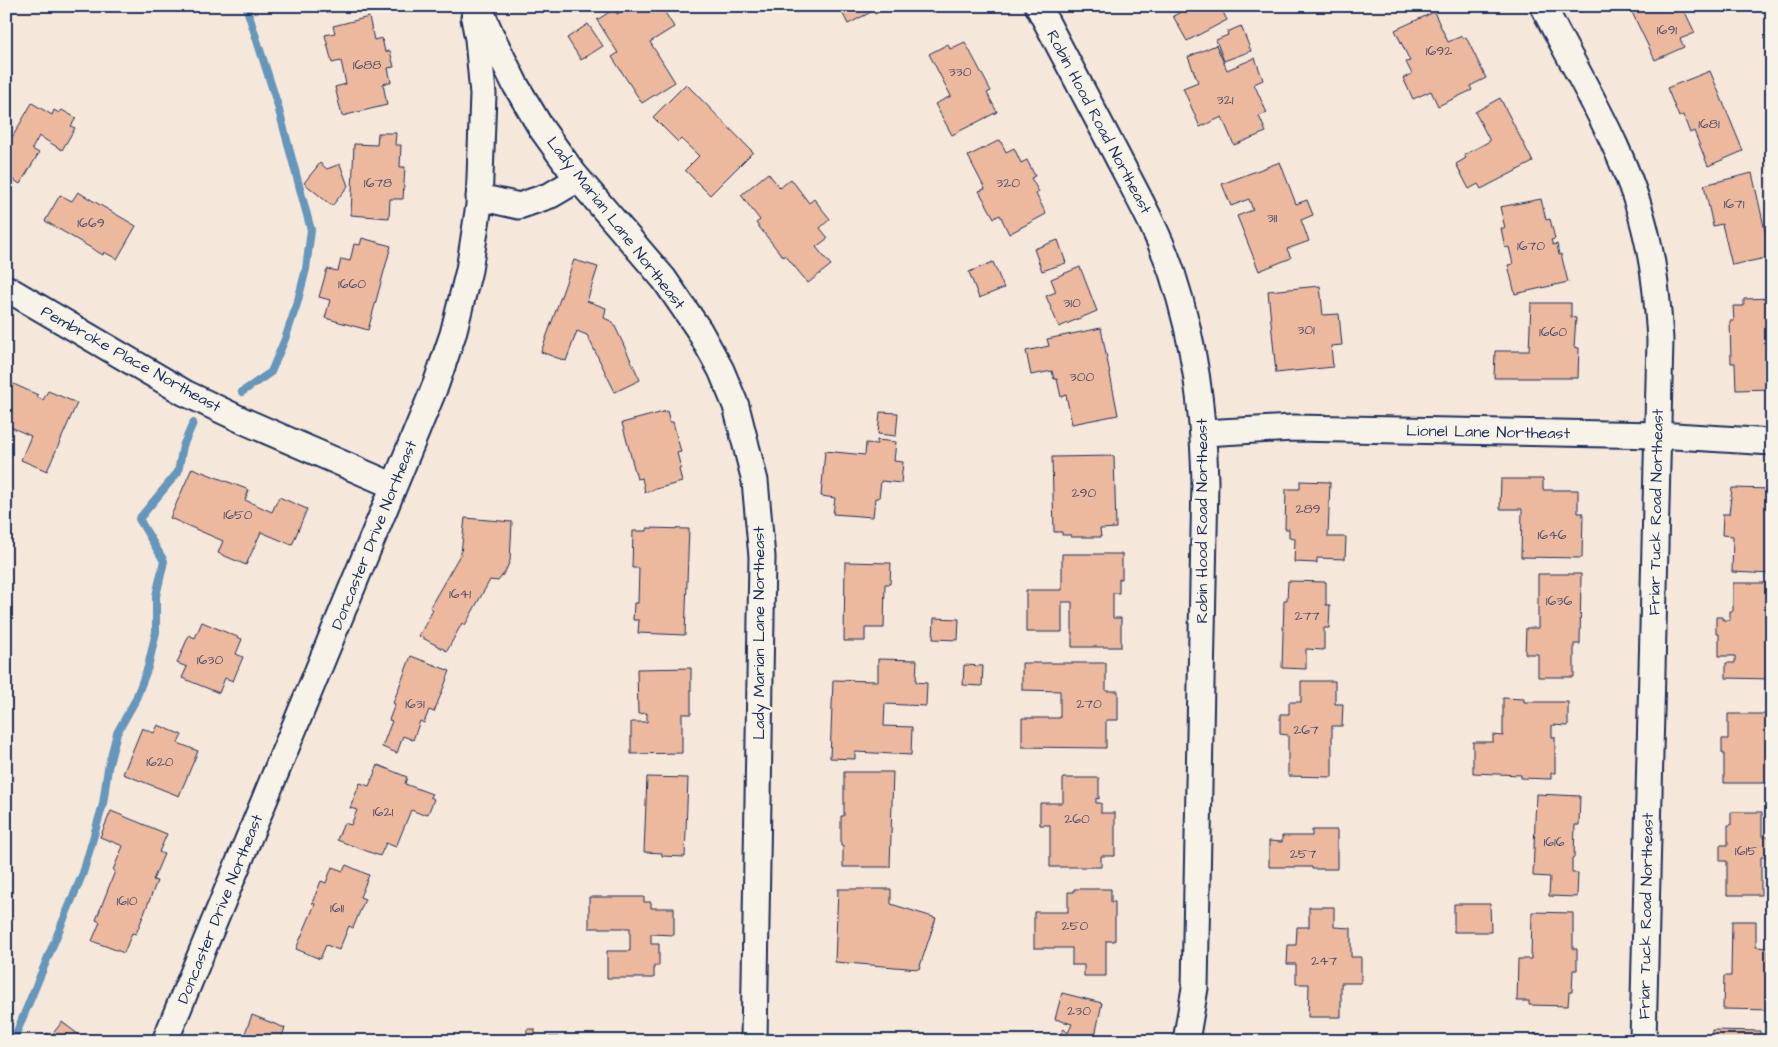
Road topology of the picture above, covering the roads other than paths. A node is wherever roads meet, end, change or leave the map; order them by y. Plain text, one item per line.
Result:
1 (471, 6) edge
2 (479, 6) edge
3 (1038, 6) edge
4 (1543, 6) edge
5 (578, 179) junction
6 (479, 197) junction
7 (6, 288) edge
8 (1204, 433) junction
9 (1658, 435) junction
10 (1772, 442) edge
11 (394, 486) junction
12 (166, 1041) edge
13 (754, 1041) edge
14 (1186, 1041) edge
15 (1644, 1041) edge

1 - 6 street, Doncaster Drive Northeast
2 - 5 street, Lady Marian Lane Northeast
3 - 8 street, Robin Hood Road Northeast
4 - 9 street, Friar Tuck Road Northeast
5 - 6 street
5 - 13 street, Lady Marian Lane Northeast
6 - 11 street, Doncaster Drive Northeast
7 - 11 street, Pembroke Place Northeast
8 - 9 street, Lionel Lane Northeast
8 - 14 street, Robin Hood Road Northeast
9 - 10 street, Lionel Lane Northeast
9 - 15 street, Friar Tuck Road Northeast
11 - 12 street, Doncaster Drive Northeast

